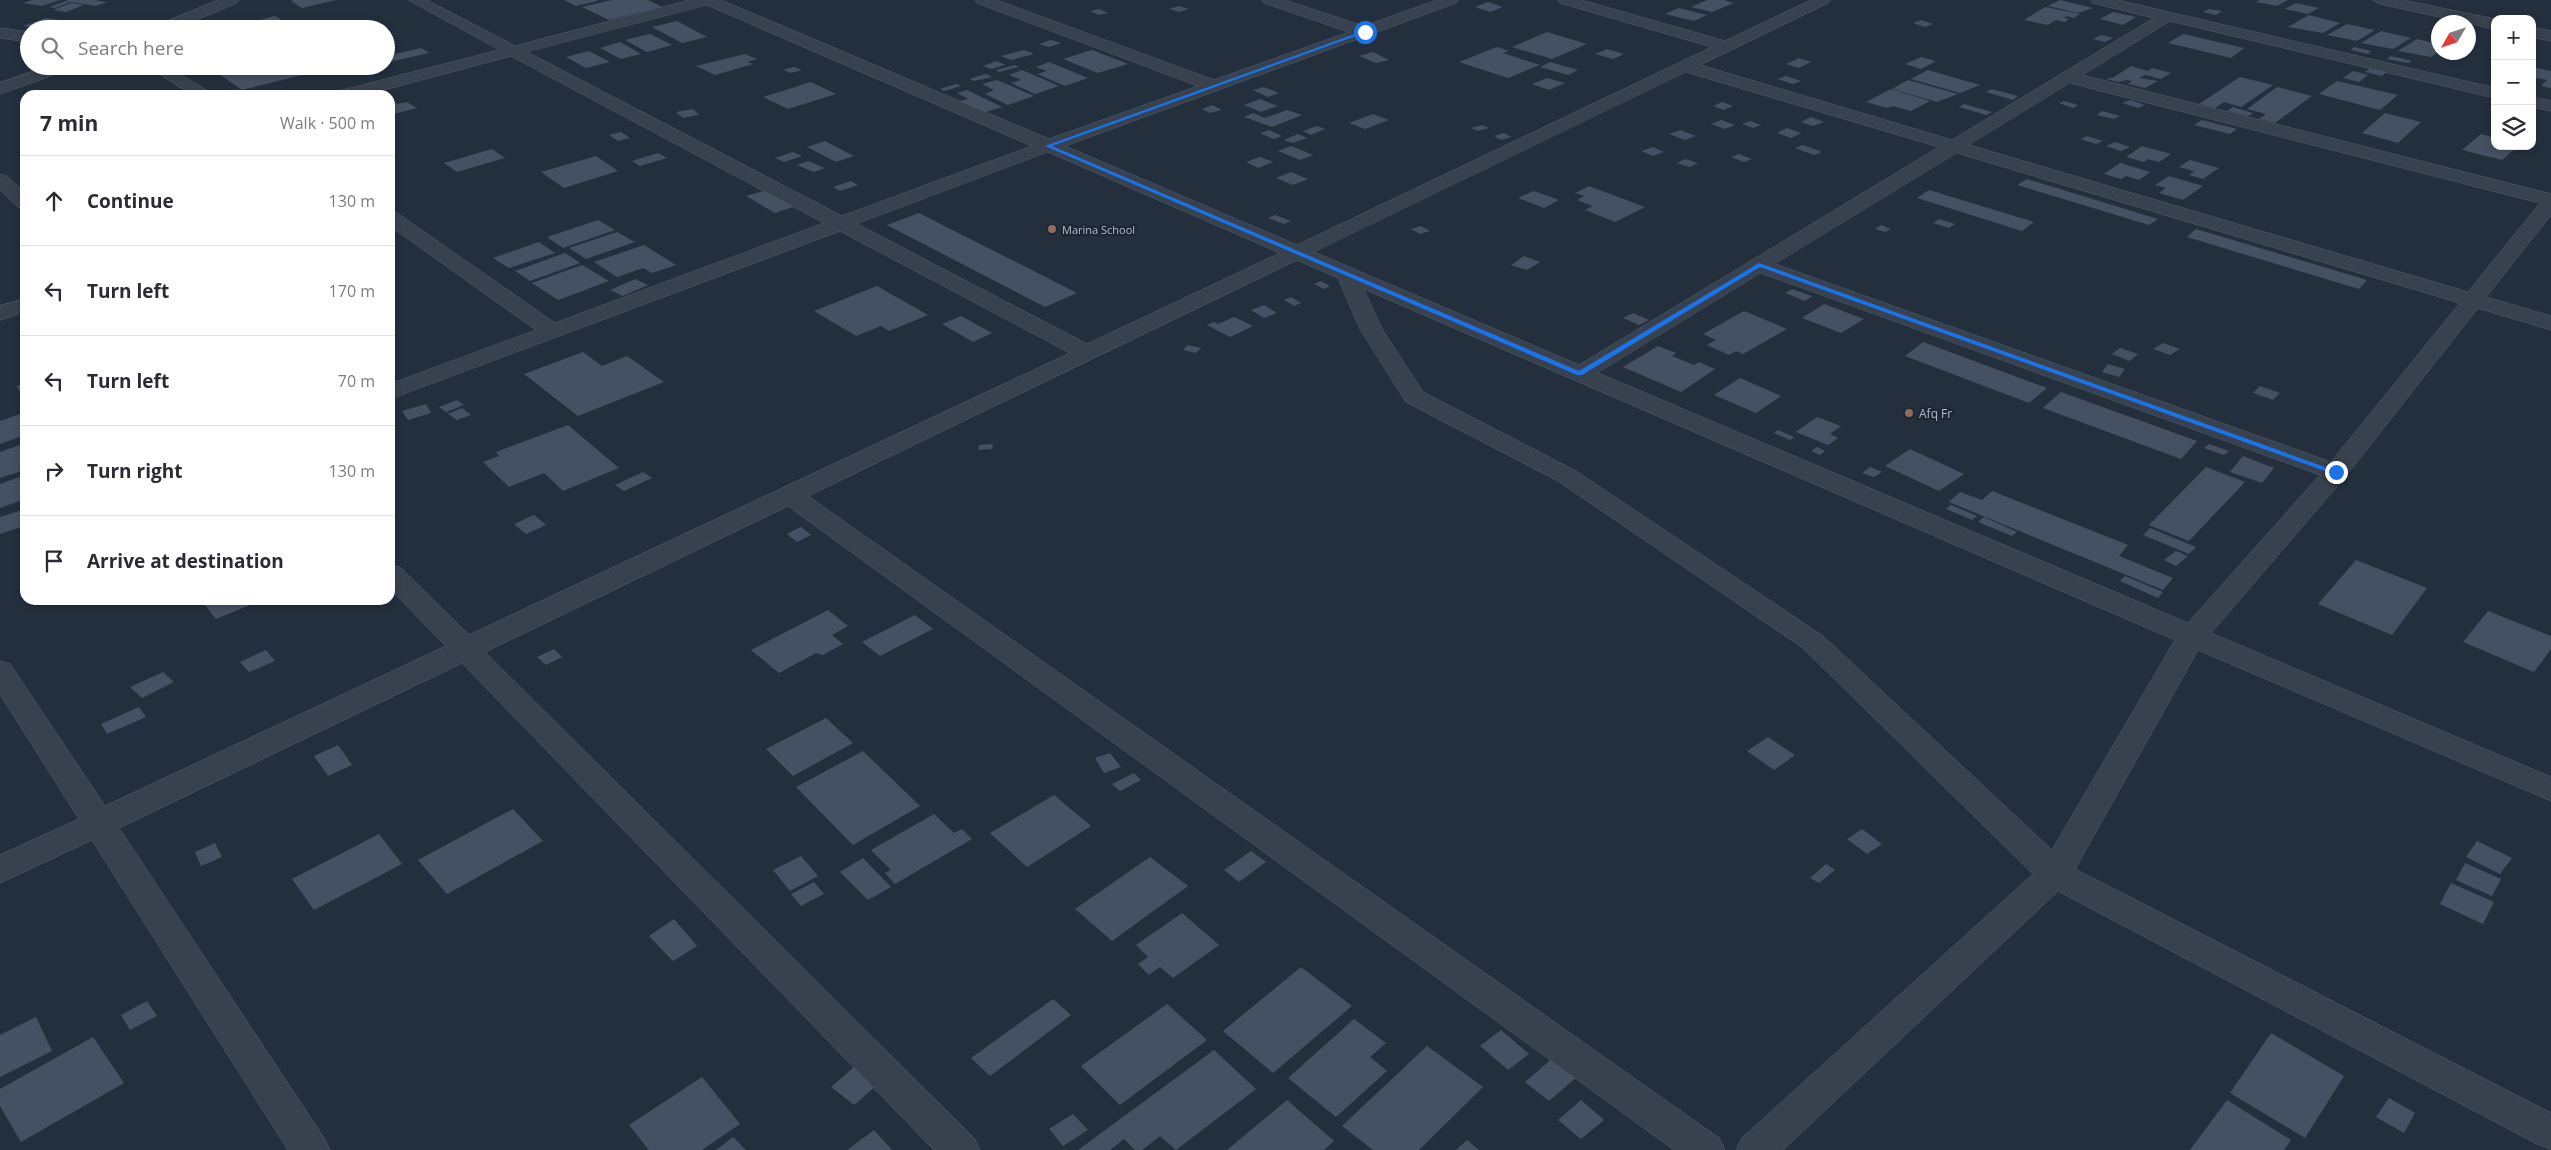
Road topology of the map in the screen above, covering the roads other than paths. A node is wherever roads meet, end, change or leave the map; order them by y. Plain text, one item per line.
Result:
1 (232, 0) edge
2 (416, 0) edge
3 (708, 0) edge
4 (982, 0) edge
5 (1269, 0) edge
6 (1451, 0) edge
7 (1565, 0) edge
8 (1823, 0) edge
9 (2098, 0) edge
10 (2380, 0) edge
11 (2168, 16) junction
12 (183, 20) edge
13 (2491, 23) edge
14 (1365, 32) junction
15 (0, 33) edge
16 (2536, 33) edge
17 (20, 36) edge
18 (2551, 36) edge
19 (1725, 46) junction
20 (513, 51) junction
21 (1684, 66) junction
22 (39, 75) edge
23 (171, 75) edge
24 (2068, 77) junction
25 (1216, 87) junction
26 (0, 89) edge
27 (196, 90) edge
28 (364, 90) edge
29 (2491, 92) edge
30 (2536, 103) edge
31 (2551, 106) edge
32 (1048, 146) junction
33 (1955, 146) junction
34 (11, 182) edge
35 (20, 196) edge
36 (2551, 201) edge
37 (395, 221) edge
38 (840, 224) junction
39 (1295, 252) junction
40 (1759, 265) junction
41 (1347, 274) junction
42 (2473, 300) junction
43 (20, 306) edge
44 (0, 312) edge
45 (2551, 323) edge
46 (553, 332) junction
47 (1085, 352) junction
48 (1580, 374) junction
49 (395, 390) edge
50 (2336, 472) junction
51 (788, 494) junction
52 (395, 578) edge
53 (2192, 636) junction
54 (464, 648) junction
55 (0, 671) edge
56 (2551, 790) edge
57 (98, 823) junction
58 (0, 870) edge
59 (2055, 874) junction
60 (2551, 1132) edge
61 (310, 1150) edge
62 (960, 1150) edge
63 (1705, 1150) edge
64 (1756, 1150) edge

1 - 12 street
2 - 20 street
3 - 20 street
3 - 32 street
4 - 25 street
5 - 14 street
6 - 14 street
7 - 19 street
8 - 19 street
9 - 11 street
10 - 13 street
11 - 24 street
11 - 29 street
14 - 25 street
15 - 17 street
16 - 18 street
19 - 21 street
20 - 28 street
20 - 38 street
21 - 33 street
21 - 39 street
22 - 26 street
23 - 27 street
24 - 33 street
24 - 36 street
25 - 32 street
30 - 31 street
32 - 38 street
32 - 39 street
33 - 40 street
33 - 42 street
34 - 35 street
36 - 42 street
37 - 46 street
38 - 46 street
38 - 47 street
39 - 41 street
39 - 47 street
40 - 48 street
40 - 50 street
41 - 48 street
41 - 59 street
42 - 45 street
42 - 50 street
43 - 44 street
46 - 49 street
47 - 51 street
48 - 53 street
50 - 53 street
51 - 54 street
51 - 63 street
52 - 54 street
53 - 56 street
53 - 59 street
54 - 57 street
54 - 62 street
55 - 57 street
57 - 58 street
57 - 61 street
59 - 60 street
59 - 64 street

